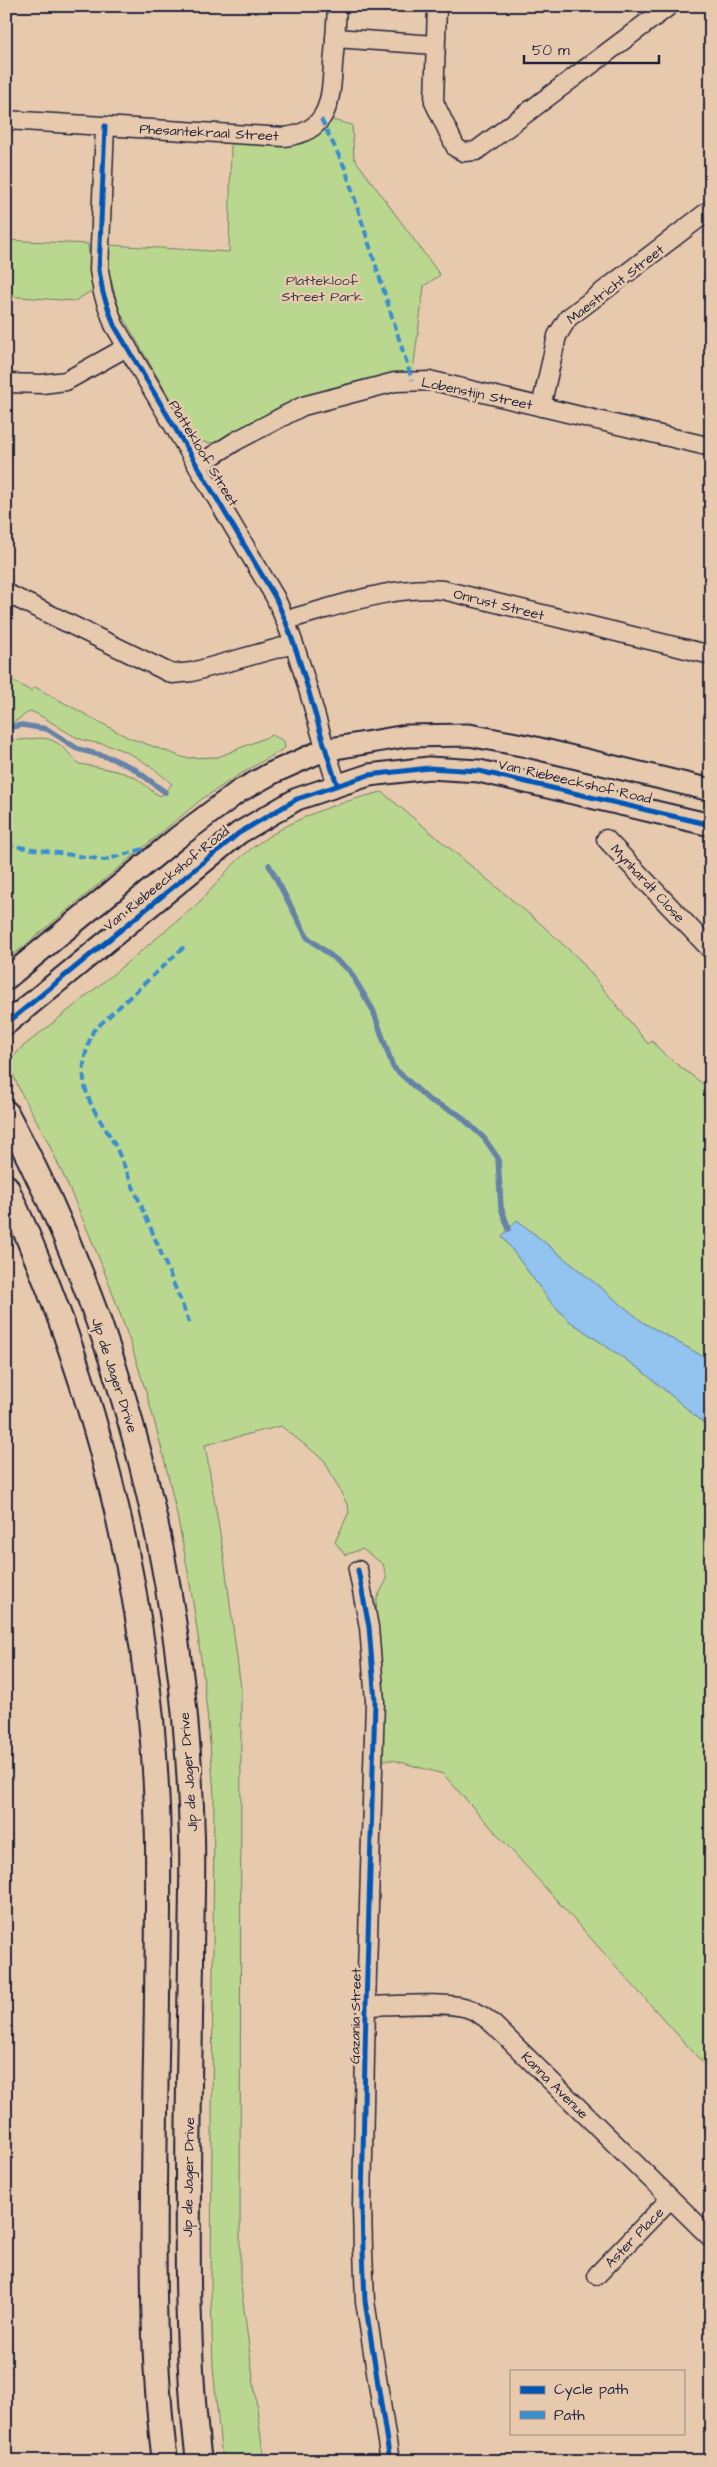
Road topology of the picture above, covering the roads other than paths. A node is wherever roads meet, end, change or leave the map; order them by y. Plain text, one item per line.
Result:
1 (337, 6) edge
2 (437, 6) edge
3 (669, 6) edge
4 (335, 38) junction
5 (435, 45) junction
6 (6, 120) edge
7 (105, 126) junction
8 (711, 209) edge
9 (127, 347) junction
10 (6, 383) edge
11 (541, 407) junction
12 (711, 447) edge
13 (198, 465) junction
14 (6, 593) edge
15 (286, 620) junction
16 (293, 644) junction
17 (711, 655) edge
18 (324, 750) junction
19 (336, 784) junction
20 (711, 790) edge
21 (711, 825) edge
22 (606, 839) dead end
23 (711, 950) edge
24 (6, 979) edge
25 (6, 1024) edge
26 (6, 1113) edge
27 (6, 1187) edge
28 (358, 1570) dead end
29 (366, 2006) junction
30 (670, 2199) junction
31 (711, 2238) edge
32 (597, 2275) dead end
33 (165, 2461) edge
34 (199, 2461) edge
35 (390, 2461) edge

1 - 4 street, Phesantekraal Street
2 - 5 street
3 - 5 street
4 - 5 street
4 - 7 street, Phesantekraal Street
6 - 7 street, Phesantekraal Street
7 - 9 street, Plattekloof Street
8 - 11 street, Maestricht Street
9 - 10 street
9 - 13 street, Plattekloof Street
11 - 12 street, Lobenstijn Street
11 - 13 street, Lobenstijn Street
13 - 15 street, Plattekloof Street
14 - 16 street
15 - 16 street, Plattekloof Street
15 - 17 street, Onrust Street
16 - 18 street, Plattekloof Street
18 - 19 street, Plattekloof Street
18 - 20 street, Van Riebeeckshof Road
18 - 24 street, Van Riebeeckshof Road
19 - 21 street, Van Riebeeckshof Road
19 - 25 street, Van Riebeeckshof Road
22 - 23 street, Mynhardt Close
26 - 34 main road, Jip de Jager Drive
27 - 33 main road
28 - 29 street, Gazania Street
29 - 30 street, Kanna Avenue
29 - 35 street, Gazania Street
30 - 31 street, Kanna Avenue
30 - 32 street, Aster Place

